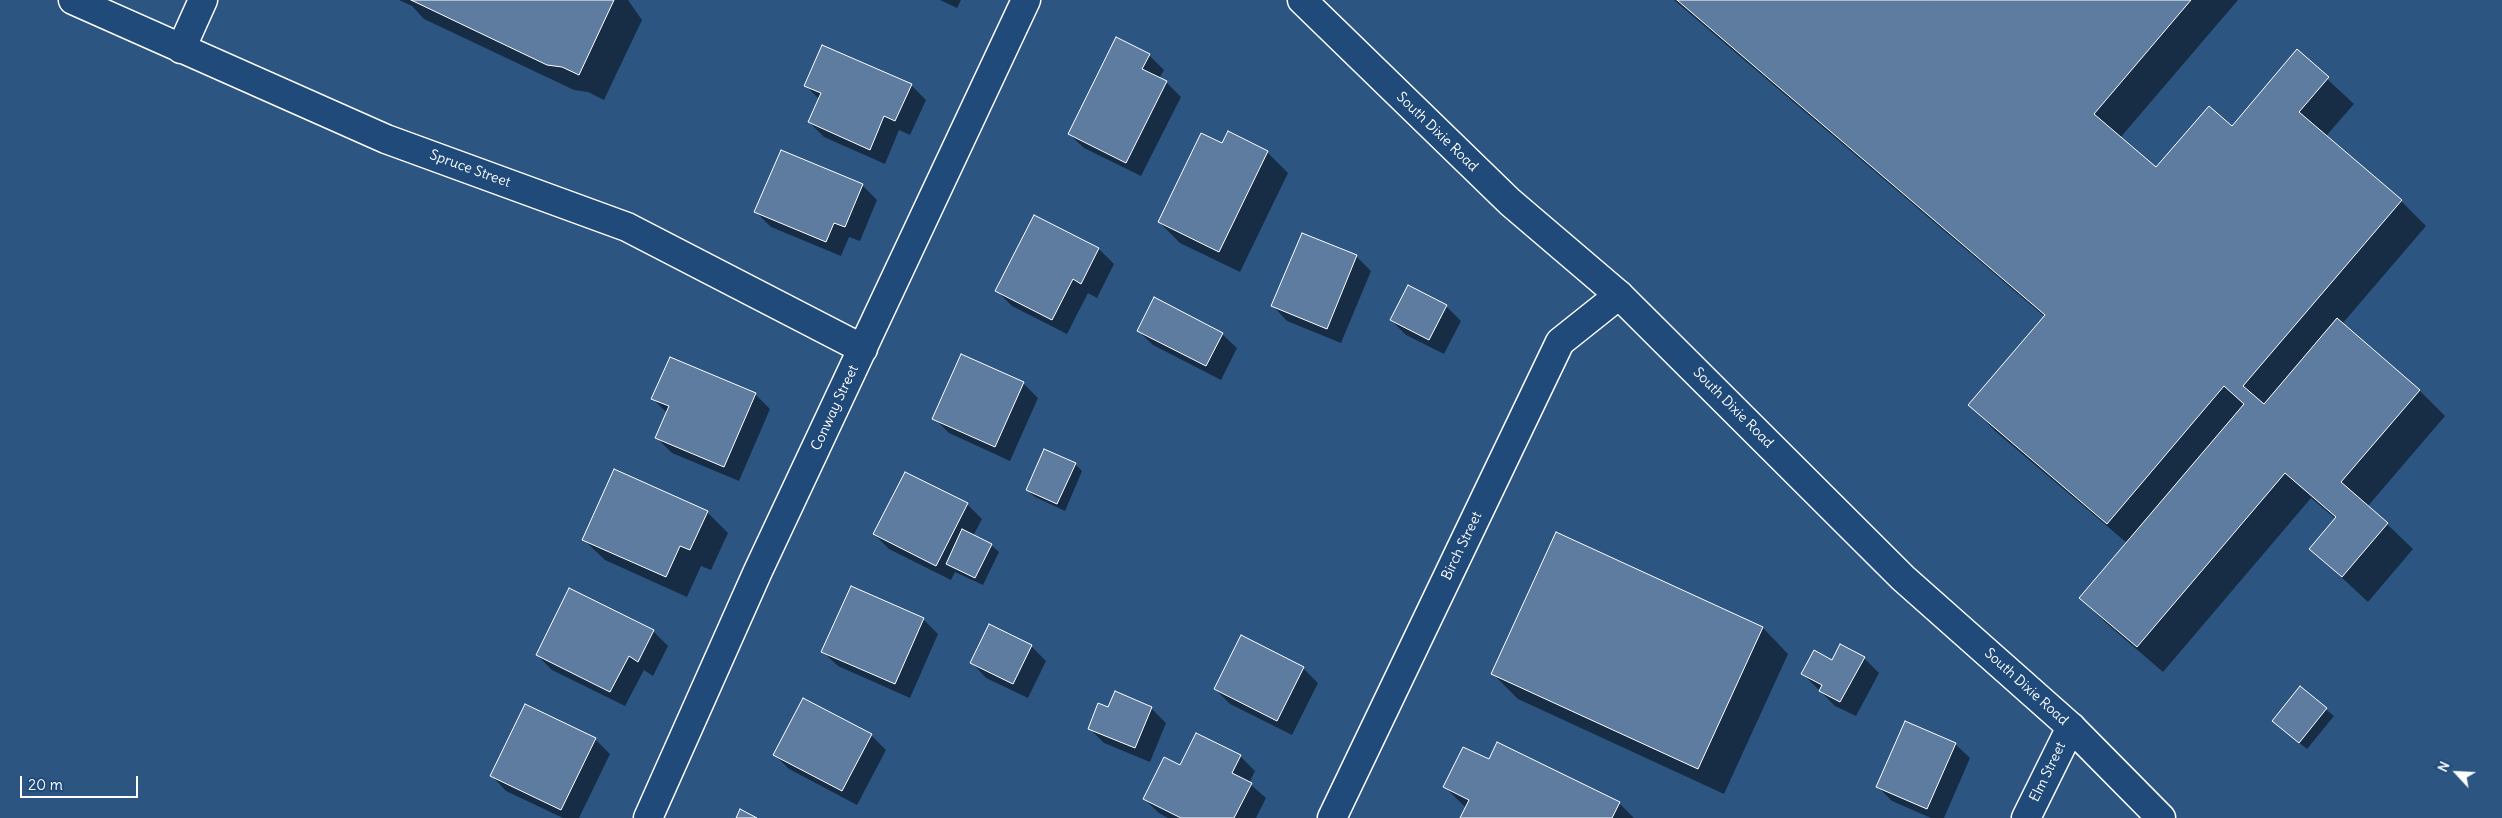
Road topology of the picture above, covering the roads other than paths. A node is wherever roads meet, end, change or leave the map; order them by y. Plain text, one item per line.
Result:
1 (72, 0) edge
2 (202, 0) edge
3 (1026, 0) edge
4 (1302, 0) edge
5 (181, 49) junction
6 (1619, 295) junction
7 (863, 349) junction
8 (2071, 727) junction
9 (648, 818) edge
10 (1332, 818) edge
11 (2026, 818) edge
12 (2161, 818) edge

1 - 5 street, Spruce Street
2 - 5 street
3 - 7 street, Conway Street
4 - 6 street, South Dixie Road
5 - 7 street, Spruce Street
6 - 8 street, South Dixie Road
6 - 10 street, Birch Street
7 - 9 street, Conway Street
8 - 11 street, Elm Street
8 - 12 street, South Dixie Road

